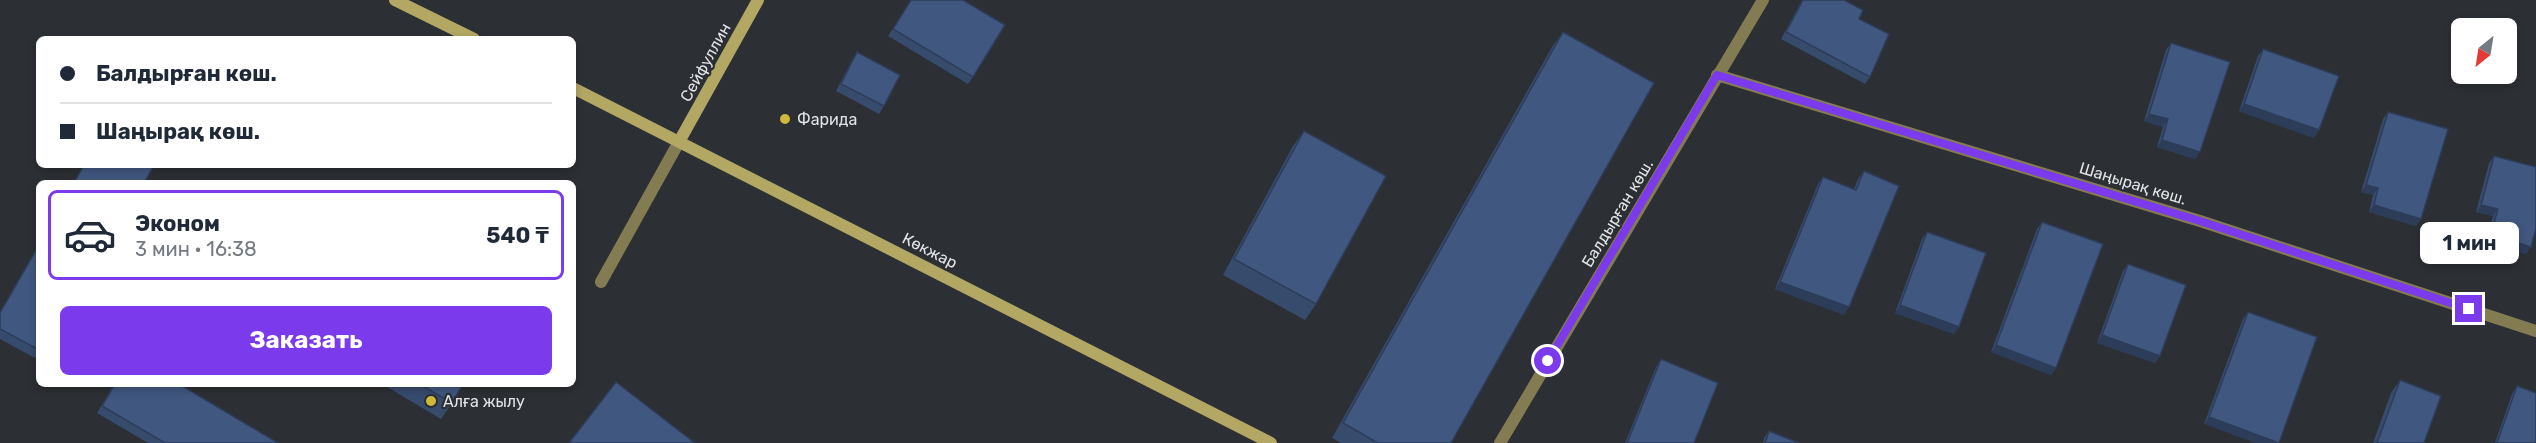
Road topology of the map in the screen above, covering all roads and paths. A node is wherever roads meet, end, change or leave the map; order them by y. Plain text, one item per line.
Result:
1 (395, 0) edge
2 (758, 0) edge
3 (1763, 0) edge
4 (468, 36) edge
5 (1717, 75) junction
6 (576, 89) edge
7 (680, 140) junction
8 (601, 282) dead end
9 (2536, 331) edge
10 (1271, 443) edge
11 (1500, 443) edge

1 - 4 street
2 - 7 street, Сейфуллин
3 - 5 street, Балдырған көш.
5 - 9 street, Шаңырақ көш.
5 - 11 street, Балдырған көш.
6 - 7 street, Көкжар
7 - 8 street
7 - 10 street, Көкжар

